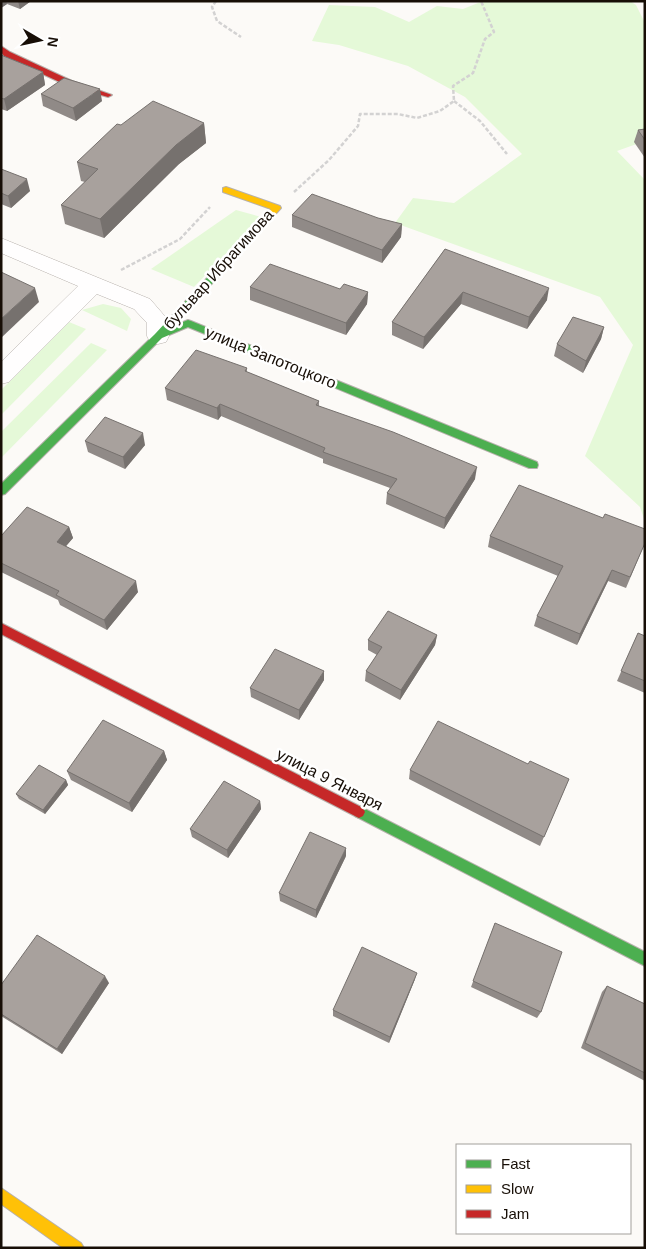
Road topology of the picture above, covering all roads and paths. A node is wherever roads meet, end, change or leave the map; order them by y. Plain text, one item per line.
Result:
1 (216, 1) edge
2 (481, 1) edge
3 (241, 36) dead end
4 (1, 48) edge
5 (108, 95) dead end
6 (454, 101) junction
7 (507, 154) dead end
8 (226, 190) joint
9 (277, 208) junction
10 (1, 245) edge
11 (93, 284) junction
12 (158, 336) junction
13 (1, 376) edge
14 (533, 465) dead end
15 (1, 491) edge
16 (1, 628) edge
17 (645, 959) edge
18 (1, 1195) edge
19 (76, 1248) edge

1 - 3 path
2 - 6 path
4 - 5 street
6 - 7 path
6 - 9 path
8 - 9 street, бульвар Ибрагимова
8 - 11 path
9 - 12 street, бульвар Ибрагимова
10 - 11 street
11 - 12 street
11 - 13 street
12 - 14 street, улица Запотоцкого
12 - 15 street, бульвар Ибрагимова
16 - 17 street, улица 9 Января
18 - 19 street

